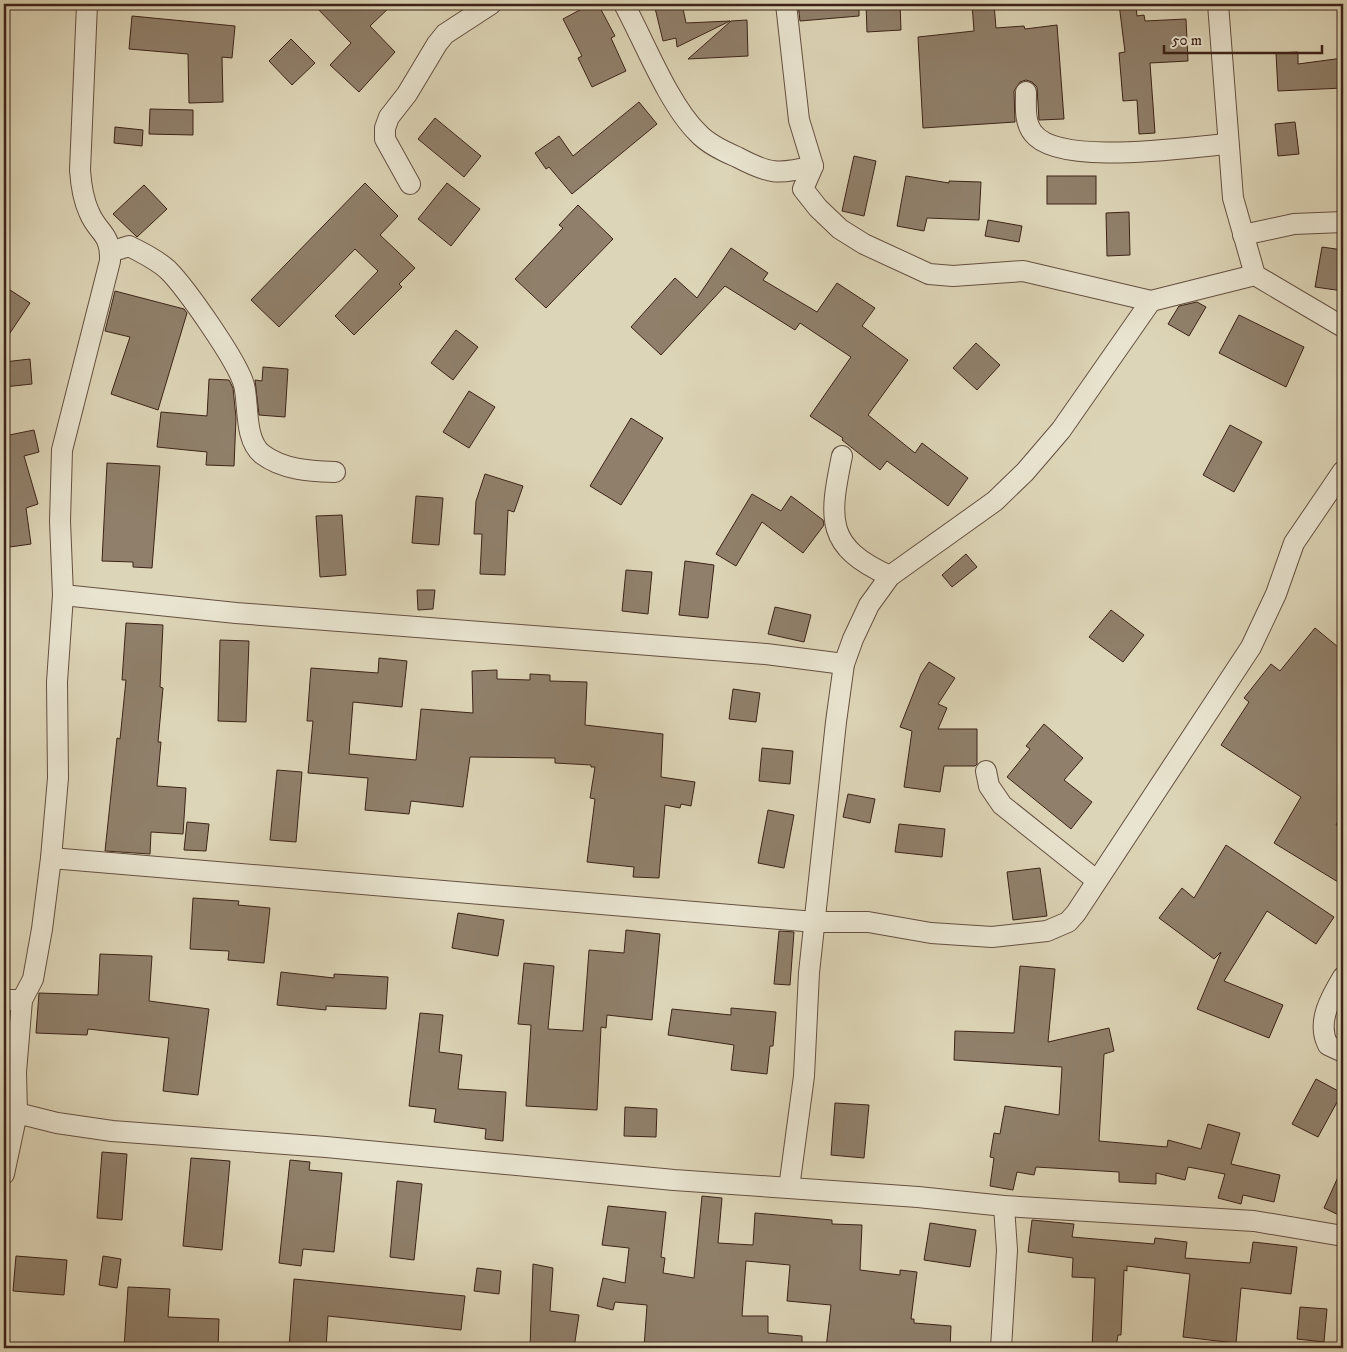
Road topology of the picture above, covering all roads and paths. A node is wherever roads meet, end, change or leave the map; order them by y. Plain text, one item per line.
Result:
1 (87, 4) edge
2 (491, 4) edge
3 (624, 4) edge
4 (786, 4) edge
5 (1218, 4) edge
6 (1026, 92) dead end
7 (1228, 144) junction
8 (813, 166) junction
9 (410, 184) dead end
10 (1343, 222) edge
11 (1243, 235) junction
12 (110, 252) junction
13 (1254, 275) junction
14 (1151, 301) junction
15 (1343, 327) edge
16 (842, 456) dead end
17 (1343, 471) edge
18 (335, 472) dead end
19 (890, 576) junction
20 (63, 595) junction
21 (844, 664) junction
22 (986, 771) dead end
23 (51, 858) junction
24 (1096, 880) junction
25 (815, 922) junction
26 (1343, 978) edge
27 (13, 1000) edge
28 (1343, 1052) edge
29 (17, 1114) junction
30 (4, 1174) edge
31 (789, 1188) junction
32 (1004, 1206) junction
33 (1343, 1236) edge
34 (1002, 1348) edge

1 - 12 street
2 - 9 street
3 - 8 street
4 - 8 street
5 - 7 street
6 - 7 street
7 - 11 street
8 - 14 street
10 - 11 street
11 - 13 street
12 - 18 street
12 - 20 street
13 - 14 street
13 - 15 street
14 - 19 street
16 - 19 street
17 - 24 street
19 - 21 street
20 - 21 street
20 - 23 street
21 - 25 street
22 - 24 street
23 - 25 street
23 - 27 street
24 - 25 street
25 - 31 street
26 - 28 street
27 - 29 street
29 - 30 street
29 - 31 street
31 - 32 street
32 - 33 street
32 - 34 street

